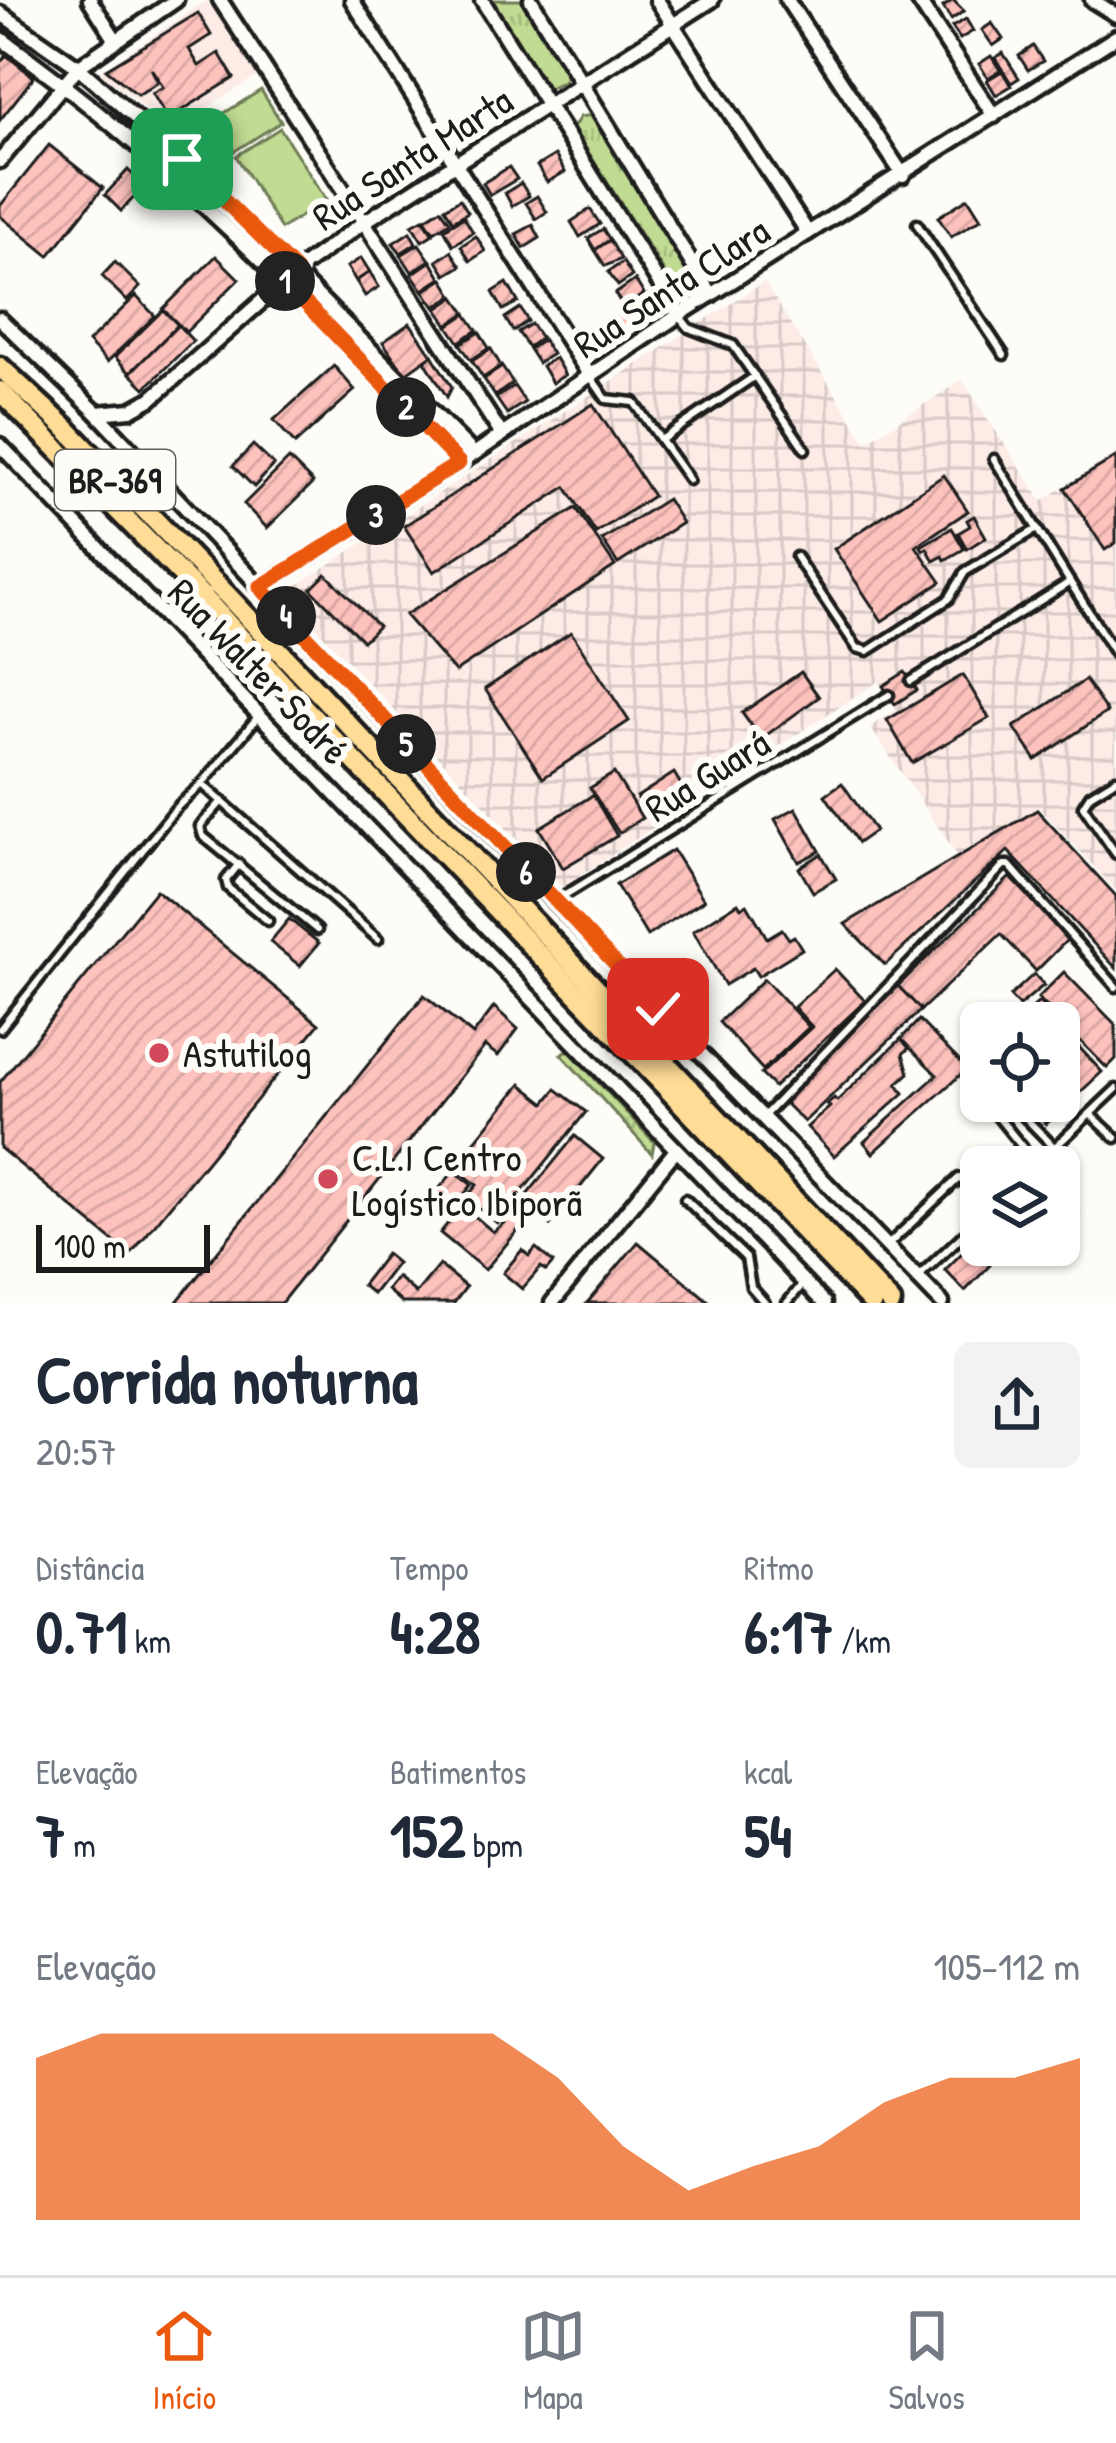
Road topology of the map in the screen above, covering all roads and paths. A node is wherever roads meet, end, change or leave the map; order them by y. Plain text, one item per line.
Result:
1 (89, 0) edge
2 (176, 0) edge
3 (220, 0) edge
4 (352, 0) edge
5 (482, 0) edge
6 (531, 0) edge
7 (657, 0) edge
8 (712, 0) edge
9 (787, 0) edge
10 (918, 0) edge
11 (1092, 0) edge
12 (0, 13) edge
13 (1116, 15) edge
14 (673, 25) junction
15 (1116, 37) edge
16 (0, 38) edge
17 (115, 39) junction
18 (78, 67) junction
19 (64, 83) junction
20 (583, 83) junction
21 (548, 105) junction
22 (994, 116) junction
23 (0, 161) edge
24 (457, 164) junction
25 (903, 176) junction
26 (364, 222) junction
27 (917, 224) dead end
28 (808, 233) junction
29 (290, 276) junction
30 (711, 295) junction
31 (679, 315) junction
32 (0, 319) edge
33 (1004, 355) dead end
34 (0, 367) edge
35 (590, 376) junction
36 (755, 376) junction
37 (0, 391) edge
38 (97, 413) junction
39 (502, 435) junction
40 (661, 440) junction
41 (0, 445) edge
42 (805, 449) dead end
43 (474, 454) junction
44 (994, 459) dead end
45 (459, 463) junction
46 (689, 480) dead end
47 (1036, 529) junction
48 (796, 557) dead end
49 (1070, 582) junction
50 (260, 587) junction
51 (1116, 655) edge
52 (911, 681) dead end
53 (889, 695) dead end
54 (260, 715) junction
55 (1116, 779) edge
56 (202, 784) junction
57 (222, 801) junction
58 (1116, 854) edge
59 (239, 864) junction
60 (554, 902) junction
61 (268, 921) dead end
62 (317, 930) dead end
63 (378, 939) dead end
64 (1116, 987) edge
65 (0, 1029) edge
66 (1116, 1089) edge
67 (1090, 1114) junction
68 (763, 1117) junction
69 (1002, 1122) edge
70 (1029, 1122) edge
71 (1116, 1138) edge
72 (1021, 1146) edge
73 (1052, 1146) edge
74 (1056, 1146) edge
75 (676, 1150) junction
76 (960, 1179) edge
77 (686, 1198) dead end
78 (960, 1238) edge
79 (888, 1246) junction
80 (918, 1277) junction
81 (804, 1282) junction
82 (552, 1303) edge
83 (764, 1303) edge
84 (787, 1303) edge
85 (824, 1303) edge
86 (872, 1303) edge
87 (891, 1303) edge
88 (942, 1303) edge

1 - 17 street
2 - 17 street
3 - 26 street
4 - 24 street
5 - 21 street
6 - 20 street
7 - 14 street
8 - 14 street, Rua Santa Marta
9 - 25 street
10 - 22 street
11 - 13 street
12 - 18 street
14 - 20 street, Rua Santa Marta
14 - 28 street
15 - 22 street, Rua Santa Clara
16 - 19 street
17 - 18 street
18 - 19 street
18 - 29 street
19 - 23 street
19 - 29 street
20 - 21 street, Rua Santa Marta
20 - 30 street
21 - 24 street, Rua Santa Marta
21 - 31 street
22 - 25 street, Rua Santa Clara
24 - 26 street, Rua Santa Marta
24 - 35 street
25 - 28 street, Rua Santa Clara
26 - 29 street, Rua Santa Marta
26 - 39 street
27 - 33 lane
28 - 30 street, Rua Santa Clara
29 - 38 street, Rua Santa Marta
29 - 43 street
29 - 45 street
30 - 31 street, Rua Santa Clara
31 - 35 street, Rua Santa Clara
31 - 36 lane
32 - 38 street
34 - 87 main road, BR-369
35 - 39 street, Rua Santa Clara
35 - 40 lane
36 - 40 lane
36 - 42 lane
37 - 86 main road, BR-369
38 - 50 street
39 - 43 street, Rua Santa Clara
40 - 46 lane
41 - 54 street, Rua Walter Sodré
43 - 45 street, Rua Santa Clara
44 - 47 lane
45 - 50 street, Rua Santa Clara
47 - 48 lane
47 - 49 lane
49 - 51 lane
49 - 52 lane
50 - 60 street
53 - 60 lane, Rua Guará
54 - 56 lane
54 - 75 street, Rua Walter Sodré
55 - 58 lane
56 - 57 lane
56 - 65 lane
57 - 59 lane
57 - 63 lane
59 - 61 lane
59 - 62 lane
60 - 68 street
64 - 68 lane
66 - 67 lane
67 - 71 lane
67 - 74 lane
68 - 79 street
69 - 72 lane
70 - 73 lane
75 - 81 street, Rua Walter Sodré
75 - 82 street
76 - 79 lane
77 - 83 lane
78 - 80 lane
79 - 80 street
80 - 88 street
81 - 84 lane
81 - 85 street, Rua Walter Sodré

